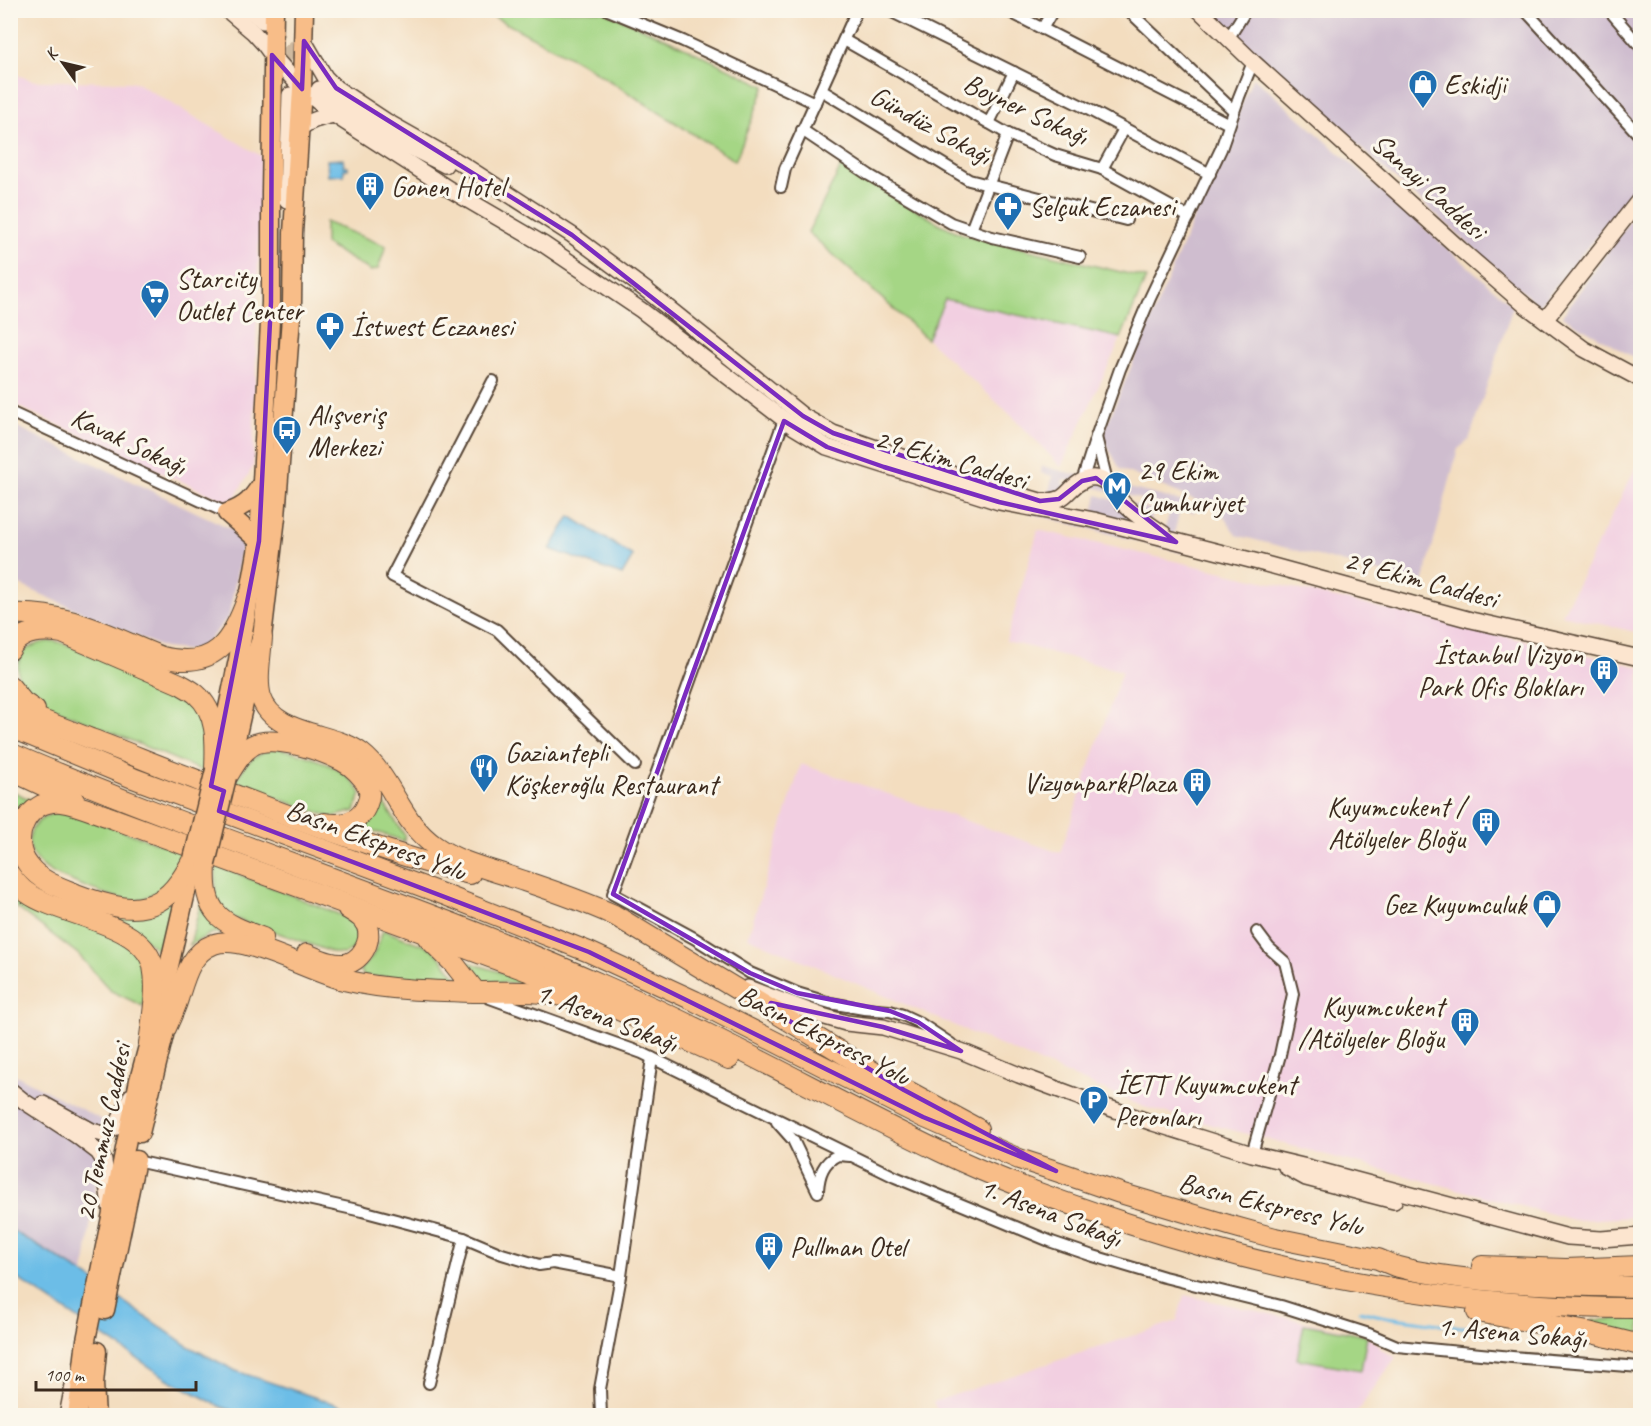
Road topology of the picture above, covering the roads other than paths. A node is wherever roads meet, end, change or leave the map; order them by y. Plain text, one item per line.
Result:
1 (227, 10) edge
2 (249, 10) edge
3 (304, 10) edge
4 (608, 10) edge
5 (857, 10) edge
6 (888, 10) edge
7 (1006, 10) edge
8 (1053, 10) edge
9 (1128, 10) edge
10 (1199, 10) edge
11 (1245, 10) edge
12 (1525, 10) edge
13 (1609, 10) edge
14 (268, 16) edge
15 (1042, 29) junction
16 (1228, 39) junction
17 (304, 40) junction
18 (844, 40) junction
19 (1641, 46) edge
20 (272, 56) junction
21 (1253, 62) junction
22 (1014, 72) junction
23 (821, 90) junction
24 (304, 91) junction
25 (815, 103) junction
26 (1234, 111) junction
27 (334, 115) junction
28 (989, 123) junction
29 (1229, 124) junction
30 (299, 129) junction
31 (1124, 129) junction
32 (802, 130) junction
33 (1008, 134) junction
34 (1641, 136) edge
35 (1102, 169) junction
36 (1210, 174) junction
37 (988, 185) junction
38 (781, 188) dead end
39 (1641, 199) edge
40 (533, 210) junction
41 (1189, 218) junction
42 (1126, 220) dead end
43 (971, 230) junction
44 (1080, 258) dead end
45 (1545, 320) junction
46 (289, 356) junction
47 (1641, 379) edge
48 (493, 381) dead end
49 (10, 412) edge
50 (784, 420) junction
51 (1096, 437) junction
52 (263, 482) junction
53 (1079, 483) junction
54 (1110, 488) junction
55 (227, 513) junction
56 (1089, 519) junction
57 (259, 541) junction
58 (1176, 542) junction
59 (248, 597) junction
60 (10, 614) edge
61 (262, 638) junction
62 (10, 650) edge
63 (1641, 658) edge
64 (10, 686) edge
65 (10, 707) edge
66 (10, 727) edge
67 (88, 737) junction
68 (10, 753) edge
69 (635, 765) dead end
70 (10, 770) edge
71 (221, 773) junction
72 (279, 812) junction
73 (109, 817) junction
74 (200, 861) junction
75 (10, 875) edge
76 (552, 891) junction
77 (327, 898) junction
78 (1257, 932) dead end
79 (422, 933) junction
80 (706, 971) junction
81 (476, 992) junction
82 (632, 1017) junction
83 (166, 1028) junction
84 (149, 1044) junction
85 (961, 1051) junction
86 (652, 1058) junction
87 (139, 1080) junction
88 (10, 1089) edge
89 (771, 1115) junction
90 (941, 1152) junction
91 (1252, 1154) junction
92 (857, 1157) junction
93 (1276, 1160) junction
94 (136, 1161) junction
95 (1056, 1170) junction
96 (112, 1215) junction
97 (1641, 1236) edge
98 (464, 1238) junction
99 (113, 1245) junction
100 (1641, 1246) edge
101 (1378, 1259) junction
102 (1641, 1266) edge
103 (621, 1276) junction
104 (1336, 1279) junction
105 (1641, 1287) edge
106 (1641, 1308) edge
107 (92, 1343) junction
108 (1641, 1344) edge
109 (1641, 1367) edge
110 (429, 1383) dead end
111 (67, 1416) edge
112 (77, 1416) edge
113 (96, 1416) edge
114 (601, 1416) edge

1 - 20 main road
2 - 14 main road
3 - 17 main road
4 - 25 street
5 - 18 street
6 - 22 street
7 - 15 street
8 - 15 street
9 - 26 street
10 - 16 main road, Sanayi Caddesi
11 - 16 street
12 - 34 street
13 - 19 street
14 - 20 main road
15 - 29 street
16 - 21 main road, Sanayi Caddesi
17 - 24 main road
17 - 40 main road, 29 Ekim Caddesi
18 - 23 street
18 - 28 street, Boyner Sokağı
20 - 24 main road
20 - 52 main road
21 - 26 street
21 - 45 main road, Sanayi Caddesi
22 - 28 street
22 - 31 street
23 - 25 street
23 - 37 street, Gündüz Sokağı
24 - 27 main road, 29 Ekim Caddesi
24 - 30 main road
24 - 40 main road
24 - 46 main road
25 - 32 street
26 - 29 street
27 - 30 main road
27 - 50 main road, 29 Ekim Caddesi
28 - 33 street, Boyner Sokağı
29 - 36 street
30 - 46 main road
31 - 35 street
31 - 36 street
32 - 38 street
32 - 43 street
33 - 35 street, Boyner Sokağı
33 - 37 street
35 - 41 street, Boyner Sokağı
36 - 41 street
37 - 42 street, Gündüz Sokağı
37 - 43 street
39 - 45 main road
40 - 53 main road, 29 Ekim Caddesi
41 - 51 street
43 - 44 street
45 - 47 main road, Sanayi Caddesi
46 - 61 main road
48 - 69 street
49 - 55 street, Kavak Sokağı
50 - 56 main road, 29 Ekim Caddesi
50 - 85 street
51 - 53 street
51 - 54 street
52 - 55 main road
52 - 57 main road
53 - 54 main road
53 - 56 main road
54 - 56 main road
54 - 58 main road
55 - 57 main road
56 - 58 main road, 29 Ekim Caddesi
57 - 59 main road
58 - 63 main road, 29 Ekim Caddesi
59 - 60 highway
59 - 71 main road
61 - 71 main road
61 - 76 highway
62 - 71 highway
64 - 67 highway
65 - 67 highway
66 - 95 highway, Basın Ekspress Yolu
67 - 72 highway
68 - 90 highway, Basın Ekspress Yolu
70 - 73 highway
71 - 72 highway
71 - 74 main road, bridge
72 - 76 highway
73 - 74 highway
73 - 77 highway
74 - 77 highway
74 - 83 main road
74 - 84 main road, 20 Temmuz Caddesi
75 - 84 highway
76 - 80 highway
77 - 79 highway
78 - 91 street
79 - 81 highway
79 - 82 highway
80 - 85 main road
80 - 95 highway
81 - 82 highway
81 - 83 highway
81 - 86 street, 1. Asena Sokağı
82 - 90 highway
83 - 94 main road
84 - 87 main road, 20 Temmuz Caddesi
85 - 91 main road
86 - 89 street, 1. Asena Sokağı
86 - 103 street
87 - 88 main road
87 - 96 main road, 20 Temmuz Caddesi
88 - 96 main road
89 - 92 street, 1. Asena Sokağı
89 - 92 street
90 - 104 highway, Basın Ekspress Yolu
91 - 93 main road
92 - 109 street, 1. Asena Sokağı
93 - 97 main road
93 - 100 main road
94 - 98 street
94 - 99 main road
95 - 101 highway, Basın Ekspress Yolu
96 - 99 main road, 20 Temmuz Caddesi
98 - 103 street
98 - 110 street
99 - 107 main road
101 - 102 highway
101 - 105 highway, Basın Ekspress Yolu
103 - 114 street
104 - 106 highway, Basın Ekspress Yolu
104 - 108 highway
107 - 111 main road
107 - 112 main road
107 - 113 main road

